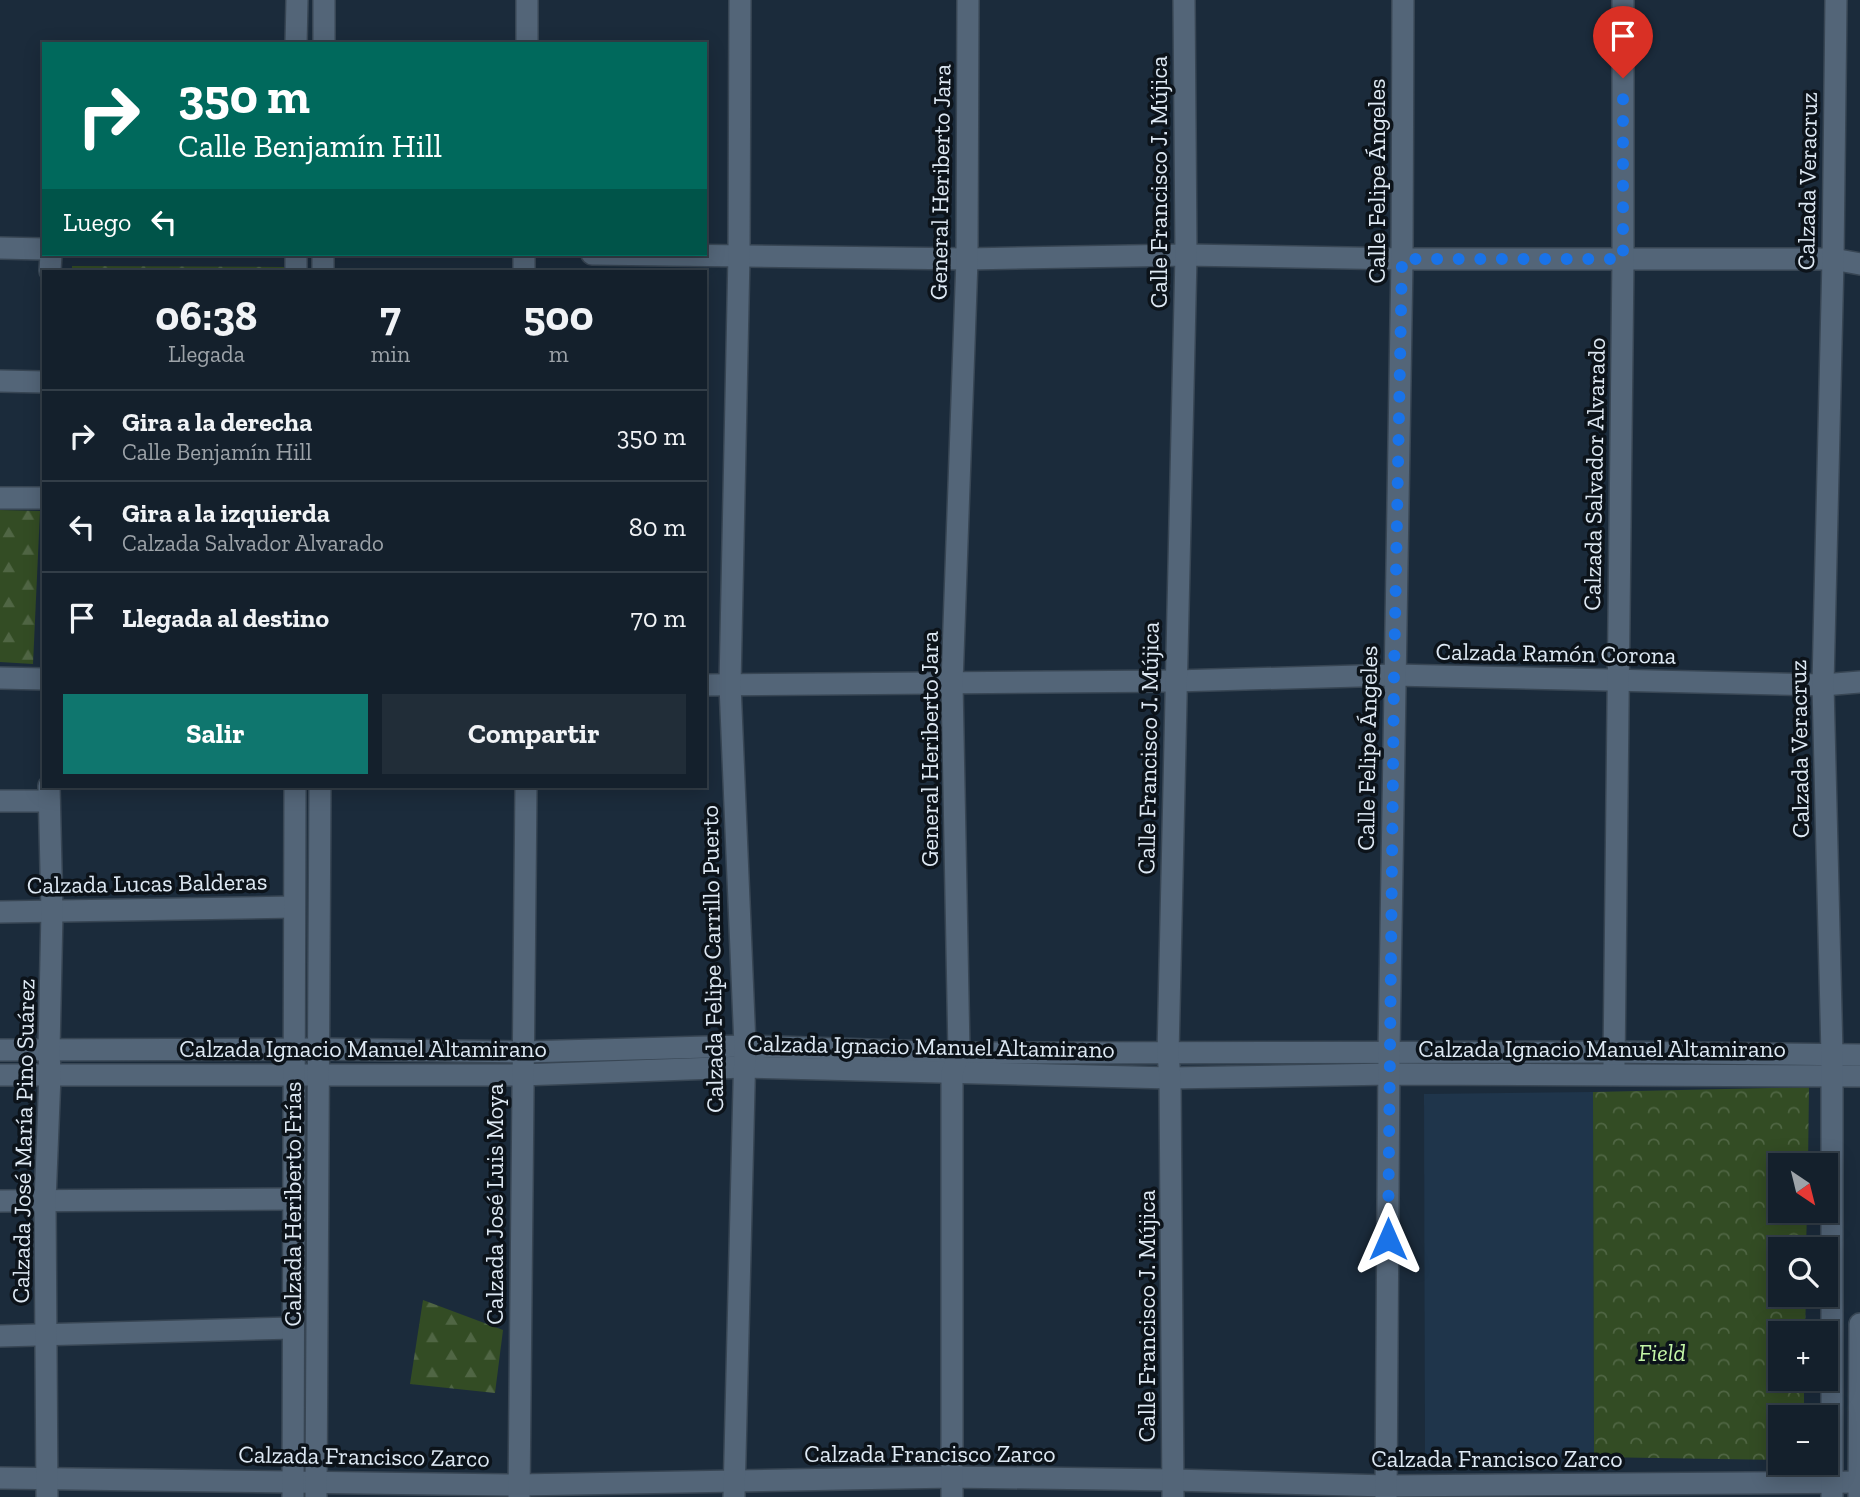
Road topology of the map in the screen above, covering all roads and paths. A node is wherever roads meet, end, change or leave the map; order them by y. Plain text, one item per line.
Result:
1 (297, 0) edge
2 (324, 0) edge
3 (527, 0) edge
4 (740, 0) edge
5 (968, 0) edge
6 (1184, 0) edge
7 (1403, 0) edge
8 (1623, 0) edge
9 (1836, 0) edge
10 (296, 42) edge
11 (324, 42) edge
12 (527, 42) edge
13 (0, 248) edge
14 (42, 249) edge
15 (707, 255) edge
16 (739, 255) junction
17 (1186, 255) junction
18 (967, 259) junction
19 (1402, 259) junction
20 (1623, 259) junction
21 (1833, 259) junction
22 (1860, 264) edge
23 (0, 381) edge
24 (42, 382) edge
25 (0, 498) edge
26 (42, 498) edge
27 (1394, 675) junction
28 (0, 678) edge
29 (42, 680) edge
30 (1175, 681) junction
31 (1617, 681) junction
32 (1860, 682) edge
33 (952, 683) junction
34 (707, 685) edge
35 (730, 685) junction
36 (1823, 685) junction
37 (295, 788) edge
38 (320, 788) edge
39 (526, 788) edge
40 (49, 793) edge
41 (0, 801) edge
42 (294, 907) junction
43 (0, 912) edge
44 (52, 912) junction
45 (319, 1049) junction
46 (0, 1050) edge
47 (49, 1050) junction
48 (294, 1050) junction
49 (523, 1052) junction
50 (1613, 1052) junction
51 (1168, 1054) junction
52 (1860, 1055) edge
53 (744, 1057) junction
54 (956, 1063) junction
55 (1389, 1063) junction
56 (1832, 1065) junction
57 (294, 1074) junction
58 (318, 1074) junction
59 (1614, 1074) junction
60 (0, 1075) edge
61 (50, 1075) junction
62 (521, 1075) junction
63 (1860, 1076) edge
64 (1170, 1078) junction
65 (294, 1199) junction
66 (0, 1201) edge
67 (45, 1201) junction
68 (1860, 1324) edge
69 (293, 1328) junction
70 (0, 1336) edge
71 (47, 1336) junction
72 (0, 1478) edge
73 (47, 1487) edge
74 (952, 1487) edge
75 (1859, 1487) edge
76 (293, 1488) edge
77 (1173, 1488) edge
78 (316, 1489) edge
79 (735, 1489) edge
80 (1832, 1489) edge
81 (1601, 1490) edge
82 (519, 1491) edge
83 (1386, 1492) edge

1 - 10 street
2 - 11 street
3 - 12 street
4 - 16 street, Calzada Felipe Carrillo Puerto
5 - 18 street, General Heriberto Jara
6 - 17 street, Calle Francisco J. Mújica
7 - 19 street, Calle Felipe Ángeles
8 - 20 street, Calzada Salvador Alvarado
9 - 21 street, Calzada Veracruz
13 - 14 street
15 - 16 street
16 - 18 street
16 - 35 street, Calzada Felipe Carrillo Puerto
17 - 18 street
17 - 19 street
17 - 30 street, Calle Francisco J. Mújica
18 - 33 street, General Heriberto Jara
19 - 20 street
19 - 27 street, Calle Felipe Ángeles
20 - 21 street
20 - 31 street, Calzada Salvador Alvarado
21 - 22 street
21 - 36 street, Calzada Veracruz
23 - 24 street
25 - 26 street
27 - 30 street, Calzada Ramón Corona
27 - 31 street, Calzada Ramón Corona
27 - 55 street, Calle Felipe Ángeles
28 - 29 street
30 - 33 street, Calzada Ramón Corona
30 - 51 street, Calle Francisco J. Mújica
31 - 36 street, Calzada Ramón Corona
31 - 50 street, Calzada Salvador Alvarado
32 - 36 street, Calzada Ramón Corona
33 - 35 street, Calzada Ramón Corona
33 - 54 street, General Heriberto Jara
34 - 35 street, Calzada Ramón Corona
35 - 53 street, Calzada Felipe Carrillo Puerto
36 - 56 street, Calzada Veracruz
37 - 42 street, Calzada Heriberto Frías
38 - 45 street, Calzada Heriberto Frías
39 - 49 street, Calzada José Luis Moya
40 - 41 street
40 - 44 street, Calzada José María Pino Suárez
42 - 44 street, Calzada Lucas Balderas
42 - 48 street, Calzada Heriberto Frías
43 - 44 street, Calzada Lucas Balderas
44 - 47 street, Calzada José María Pino Suárez
45 - 48 street, Calzada Ignacio Manuel Altamirano
45 - 49 street, Calzada Ignacio Manuel Altamirano
45 - 58 street, Calzada Heriberto Frías
46 - 47 street, Calzada Ignacio Manuel Altamirano
47 - 48 street, Calzada Ignacio Manuel Altamirano
47 - 61 street, Calzada José María Pino Suárez
48 - 57 street, Calzada Heriberto Frías
49 - 53 street, Calzada Ignacio Manuel Altamirano
49 - 62 street, Calzada José Luis Moya
50 - 55 street, Calzada Ignacio Manuel Altamirano
50 - 56 street, Calzada Ignacio Manuel Altamirano
50 - 59 street, Calzada Salvador Alvarado
51 - 54 street, Calzada Ignacio Manuel Altamirano
51 - 55 street, Calzada Ignacio Manuel Altamirano
51 - 64 street, Calle Francisco J. Mújica
52 - 56 street, Calzada Ignacio Manuel Altamirano
53 - 54 street, Calzada Ignacio Manuel Altamirano
53 - 62 street, Calzada Ignacio Manuel Altamirano
53 - 79 street, Calzada Felipe Carrillo Puerto
54 - 64 street, Calzada Ignacio Manuel Altamirano
54 - 74 street, General Heriberto Jara
55 - 59 street, Calzada Ignacio Manuel Altamirano
55 - 64 street, Calzada Ignacio Manuel Altamirano
55 - 83 street, Calle Felipe Ángeles
56 - 59 street, Calzada Ignacio Manuel Altamirano
56 - 63 street, Calzada Ignacio Manuel Altamirano
56 - 80 street, Calzada Veracruz
57 - 58 street, Calzada Ignacio Manuel Altamirano
57 - 61 street, Calzada Ignacio Manuel Altamirano
57 - 65 street, Calzada Heriberto Frías
58 - 62 street, Calzada Ignacio Manuel Altamirano
58 - 78 street, Calzada Heriberto Frías
60 - 61 street, Calzada Ignacio Manuel Altamirano
61 - 67 street, Calzada José María Pino Suárez
62 - 82 street, Calzada José Luis Moya
64 - 77 street, Calle Francisco J. Mújica
65 - 67 street
65 - 69 street, Calzada Heriberto Frías
66 - 67 street
67 - 71 street, Calzada José María Pino Suárez
68 - 75 street
69 - 71 street
69 - 76 street, Calzada Heriberto Frías
70 - 71 street
71 - 73 street, Calzada José María Pino Suárez
72 - 73 street, Calzada Francisco Zarco
73 - 76 street, Calzada Francisco Zarco
74 - 77 street, Calzada Francisco Zarco
74 - 79 street, Calzada Francisco Zarco
75 - 80 street, Calzada Francisco Zarco
76 - 78 street, Calzada Francisco Zarco
77 - 83 street, Calzada Francisco Zarco
78 - 82 street, Calzada Francisco Zarco
79 - 82 street, Calzada Francisco Zarco
80 - 81 street, Calzada Francisco Zarco
81 - 83 street, Calzada Francisco Zarco

